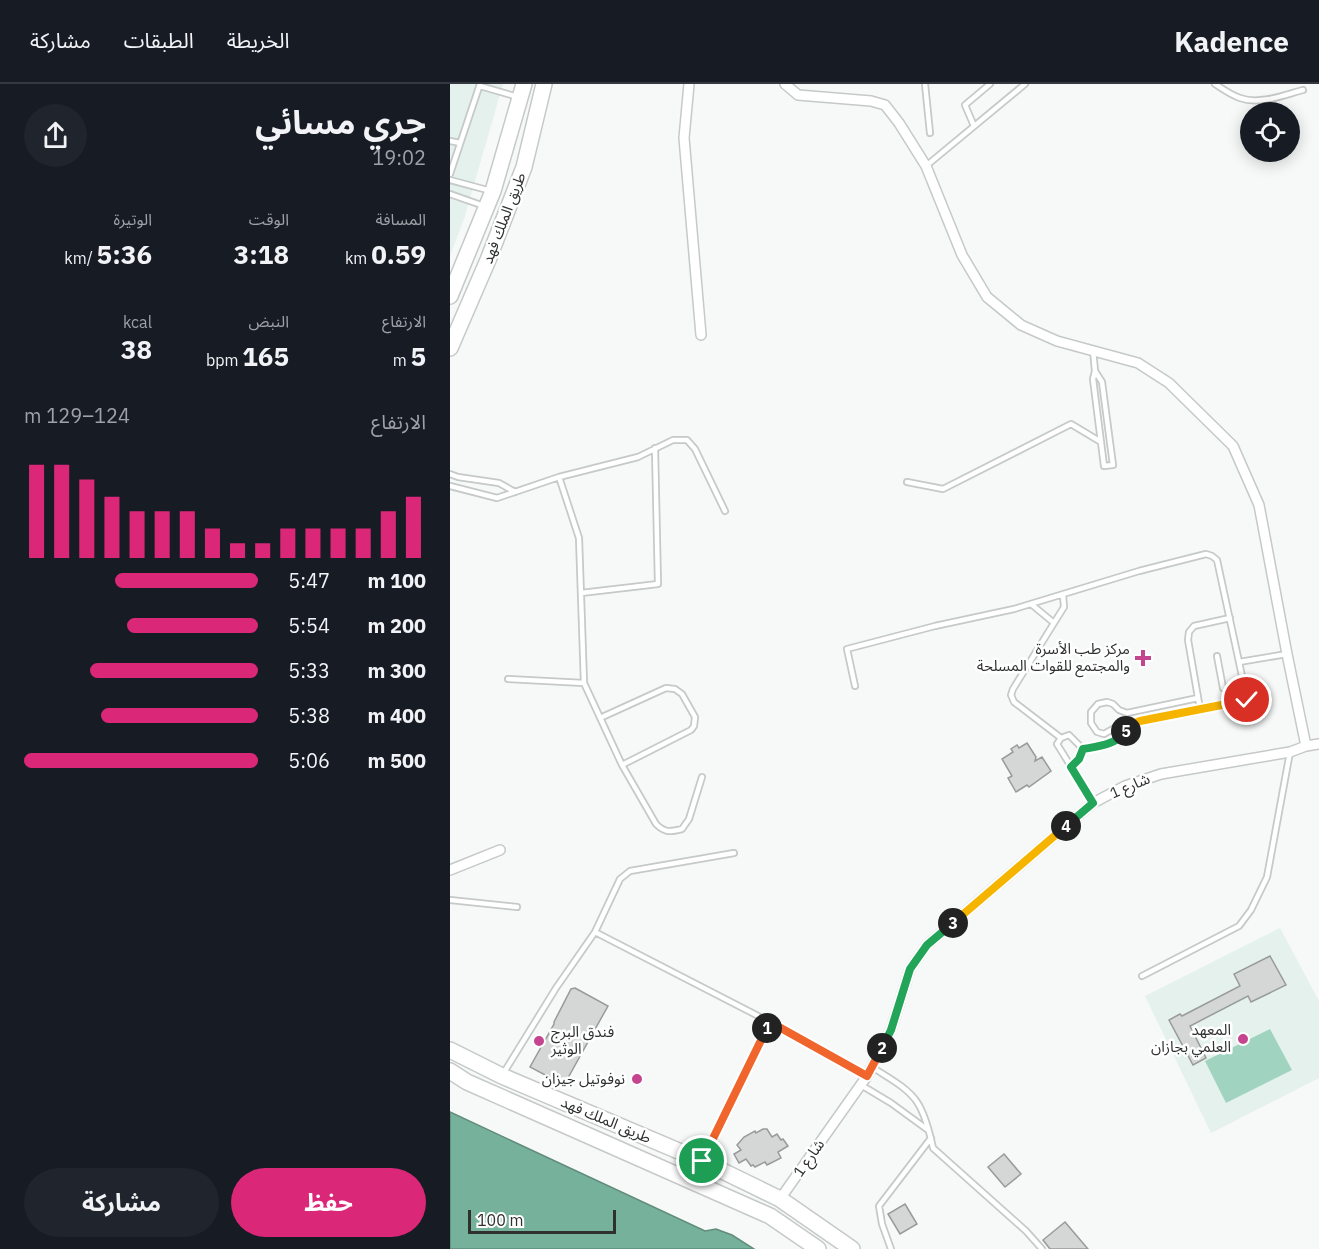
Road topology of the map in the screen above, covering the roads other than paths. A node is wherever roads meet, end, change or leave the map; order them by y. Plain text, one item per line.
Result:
1 (544, 84) edge
2 (689, 84) edge
3 (785, 84) edge
4 (925, 84) edge
5 (990, 84) edge
6 (1025, 84) edge
7 (1215, 84) edge
8 (480, 85) edge
9 (1303, 90) dead end
10 (522, 91) edge
11 (974, 126) junction
12 (930, 132) dead end
13 (450, 141) edge
14 (460, 143) junction
15 (926, 166) junction
16 (450, 171) edge
17 (450, 180) edge
18 (493, 191) junction
19 (450, 194) edge
20 (487, 207) junction
21 (450, 297) edge
22 (701, 335) dead end
23 (450, 348) edge
24 (1093, 351) junction
25 (1095, 371) junction
26 (1101, 442) junction
27 (656, 448) junction
28 (450, 474) edge
29 (458, 477) junction
30 (559, 477) junction
31 (907, 482) dead end
32 (450, 486) edge
33 (456, 489) junction
34 (515, 492) junction
35 (725, 511) dead end
36 (581, 593) junction
37 (1063, 595) junction
38 (1031, 604) junction
39 (1230, 618) junction
40 (1054, 623) junction
41 (1287, 654) junction
42 (1217, 656) dead end
43 (1239, 662) junction
44 (508, 679) dead end
45 (585, 683) junction
46 (855, 686) dead end
47 (1223, 688) dead end
48 (1268, 696) dead end
49 (1198, 698) junction
50 (1247, 700) junction
51 (1200, 709) junction
52 (600, 718) junction
53 (1133, 724) junction
54 (1061, 738) junction
55 (1319, 744) edge
56 (1306, 746) junction
57 (1083, 749) junction
58 (1290, 752) junction
59 (622, 765) junction
60 (1071, 767) junction
61 (702, 777) dead end
62 (1093, 803) junction
63 (500, 850) dead end
64 (734, 853) dead end
65 (450, 870) edge
66 (450, 900) edge
67 (517, 907) dead end
68 (595, 932) junction
69 (1142, 976) dead end
70 (770, 1022) junction
71 (450, 1050) edge
72 (450, 1071) edge
73 (869, 1071) junction
74 (502, 1076) junction
75 (860, 1085) junction
76 (928, 1130) junction
77 (931, 1138) junction
78 (702, 1161) junction
79 (780, 1199) junction
80 (770, 1216) junction
81 (818, 1249) edge
82 (852, 1249) edge
83 (891, 1249) edge
84 (1042, 1249) edge

1 - 23 main road, طريق الملك فهد
2 - 22 street
3 - 15 street
4 - 12 lane
5 - 11 lane
6 - 11 lane
7 - 9 lane
8 - 10 lane
8 - 14 lane
10 - 18 main road, طريق الملك فهد
11 - 15 lane
13 - 14 lane
14 - 16 lane
15 - 24 street
17 - 18 lane
18 - 20 main road, طريق الملك فهد
19 - 20 lane
20 - 21 main road, طريق الملك فهد
24 - 25 lane
24 - 41 street
25 - 26 lane
25 - 26 lane
26 - 31 lane
27 - 30 lane
27 - 35 lane
27 - 36 lane
28 - 29 lane
29 - 33 lane
29 - 34 lane
30 - 34 lane
30 - 36 lane
32 - 33 lane
33 - 34 lane
36 - 45 lane
37 - 38 lane
37 - 39 lane
37 - 40 lane
38 - 40 lane
38 - 46 lane
39 - 43 lane
39 - 49 lane
40 - 54 lane
41 - 43 lane
41 - 56 street
42 - 47 lane
43 - 50 lane
44 - 45 lane
45 - 52 lane
48 - 50 lane
49 - 51 lane
49 - 53 lane
50 - 51 lane
51 - 53 lane
52 - 59 lane
52 - 59 lane
53 - 57 lane
54 - 57 lane
54 - 60 lane
55 - 56 street, شارع 1
56 - 58 street, شارع 1
57 - 60 lane
58 - 62 street, شارع 1
58 - 69 lane
59 - 61 lane
60 - 62 lane
62 - 73 street, شارع 1
63 - 65 street
64 - 68 lane
66 - 67 lane
68 - 70 lane
68 - 74 lane
70 - 73 lane
70 - 78 lane
71 - 74 main road, طريق الملك فهد
72 - 80 main road, طريق الملك فهد
73 - 75 street, شارع 1
73 - 76 lane
74 - 78 main road, طريق الملك فهد
75 - 76 lane
75 - 79 street, شارع 1
76 - 77 lane
77 - 83 lane
77 - 84 lane
78 - 79 main road, طريق الملك فهد
79 - 80 main road
79 - 82 main road, طريق الملك فهد
80 - 81 main road, طريق الملك فهد

